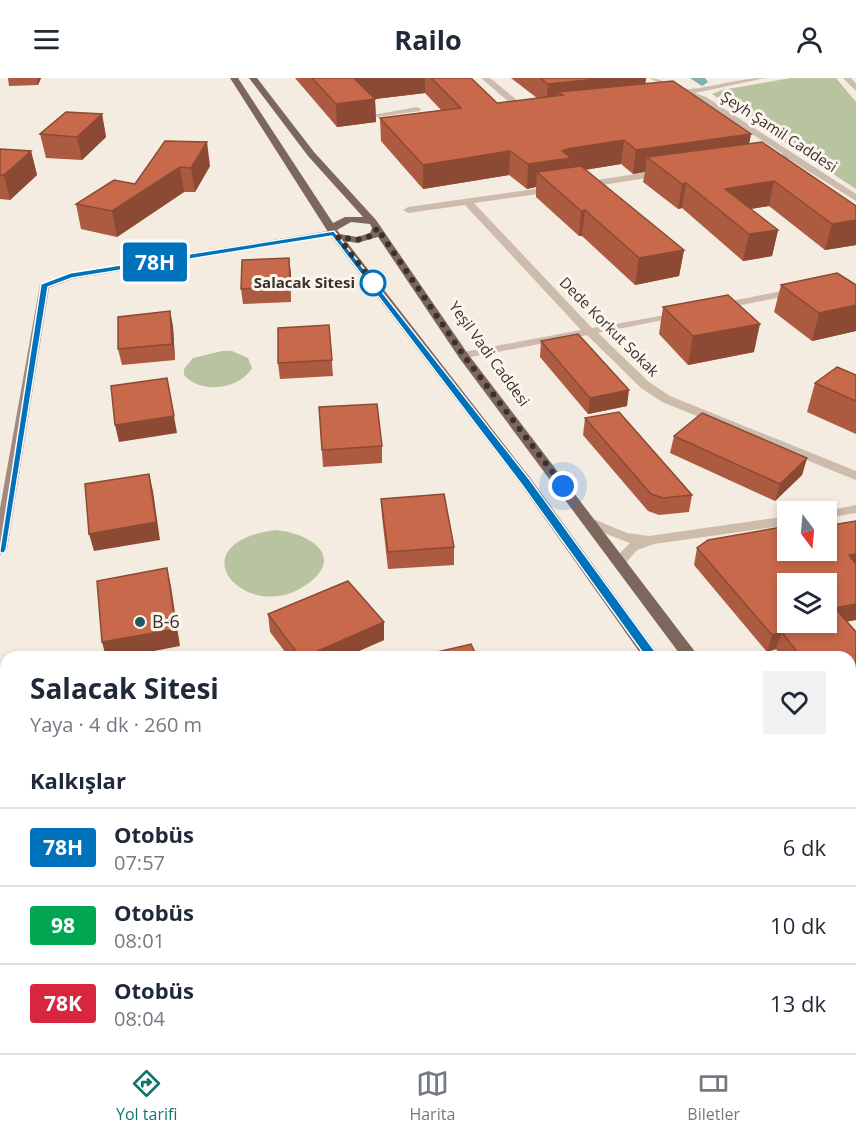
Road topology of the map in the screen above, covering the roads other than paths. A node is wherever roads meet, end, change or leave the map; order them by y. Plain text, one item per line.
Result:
1 (234, 78) edge
2 (253, 78) edge
3 (485, 78) edge
4 (653, 78) edge
5 (760, 78) edge
6 (847, 78) edge
7 (856, 89) edge
8 (684, 93) junction
9 (662, 96) edge
10 (417, 109) dead end
11 (542, 111) edge
12 (377, 115) edge
13 (791, 156) junction
14 (758, 160) edge
15 (669, 172) edge
16 (856, 198) edge
17 (467, 201) junction
18 (408, 210) dead end
19 (375, 225) junction
20 (335, 233) junction
21 (809, 289) edge
22 (708, 308) edge
23 (687, 312) edge
24 (589, 331) junction
25 (464, 356) junction
26 (856, 476) edge
27 (856, 509) edge
28 (837, 512) edge
29 (2, 522) edge
30 (777, 522) edge
31 (591, 523) junction
32 (652, 540) junction
33 (0, 550) edge
34 (619, 561) junction
35 (648, 651) edge
36 (686, 651) edge

1 - 20 main road
2 - 19 main road, Yeşil Vadi Caddesi
3 - 11 street
4 - 8 street, Şeyh Şamil Caddesi
5 - 8 street
6 - 7 street
8 - 9 street
8 - 13 street, Şeyh Şamil Caddesi
10 - 12 street
13 - 14 street
13 - 16 street, Şeyh Şamil Caddesi
15 - 17 street
17 - 18 street
17 - 24 street, Dede Korkut Sokak
19 - 20 main road
19 - 20 main road
19 - 25 main road, Yeşil Vadi Caddesi
20 - 29 street
20 - 35 main road
21 - 22 street
23 - 24 street
24 - 25 street
24 - 26 street, Dede Korkut Sokak
25 - 31 main road, Yeşil Vadi Caddesi
27 - 28 street
29 - 33 street
30 - 32 street
31 - 32 street
31 - 34 main road, Yeşil Vadi Caddesi
32 - 34 street
34 - 36 main road, Yeşil Vadi Caddesi

